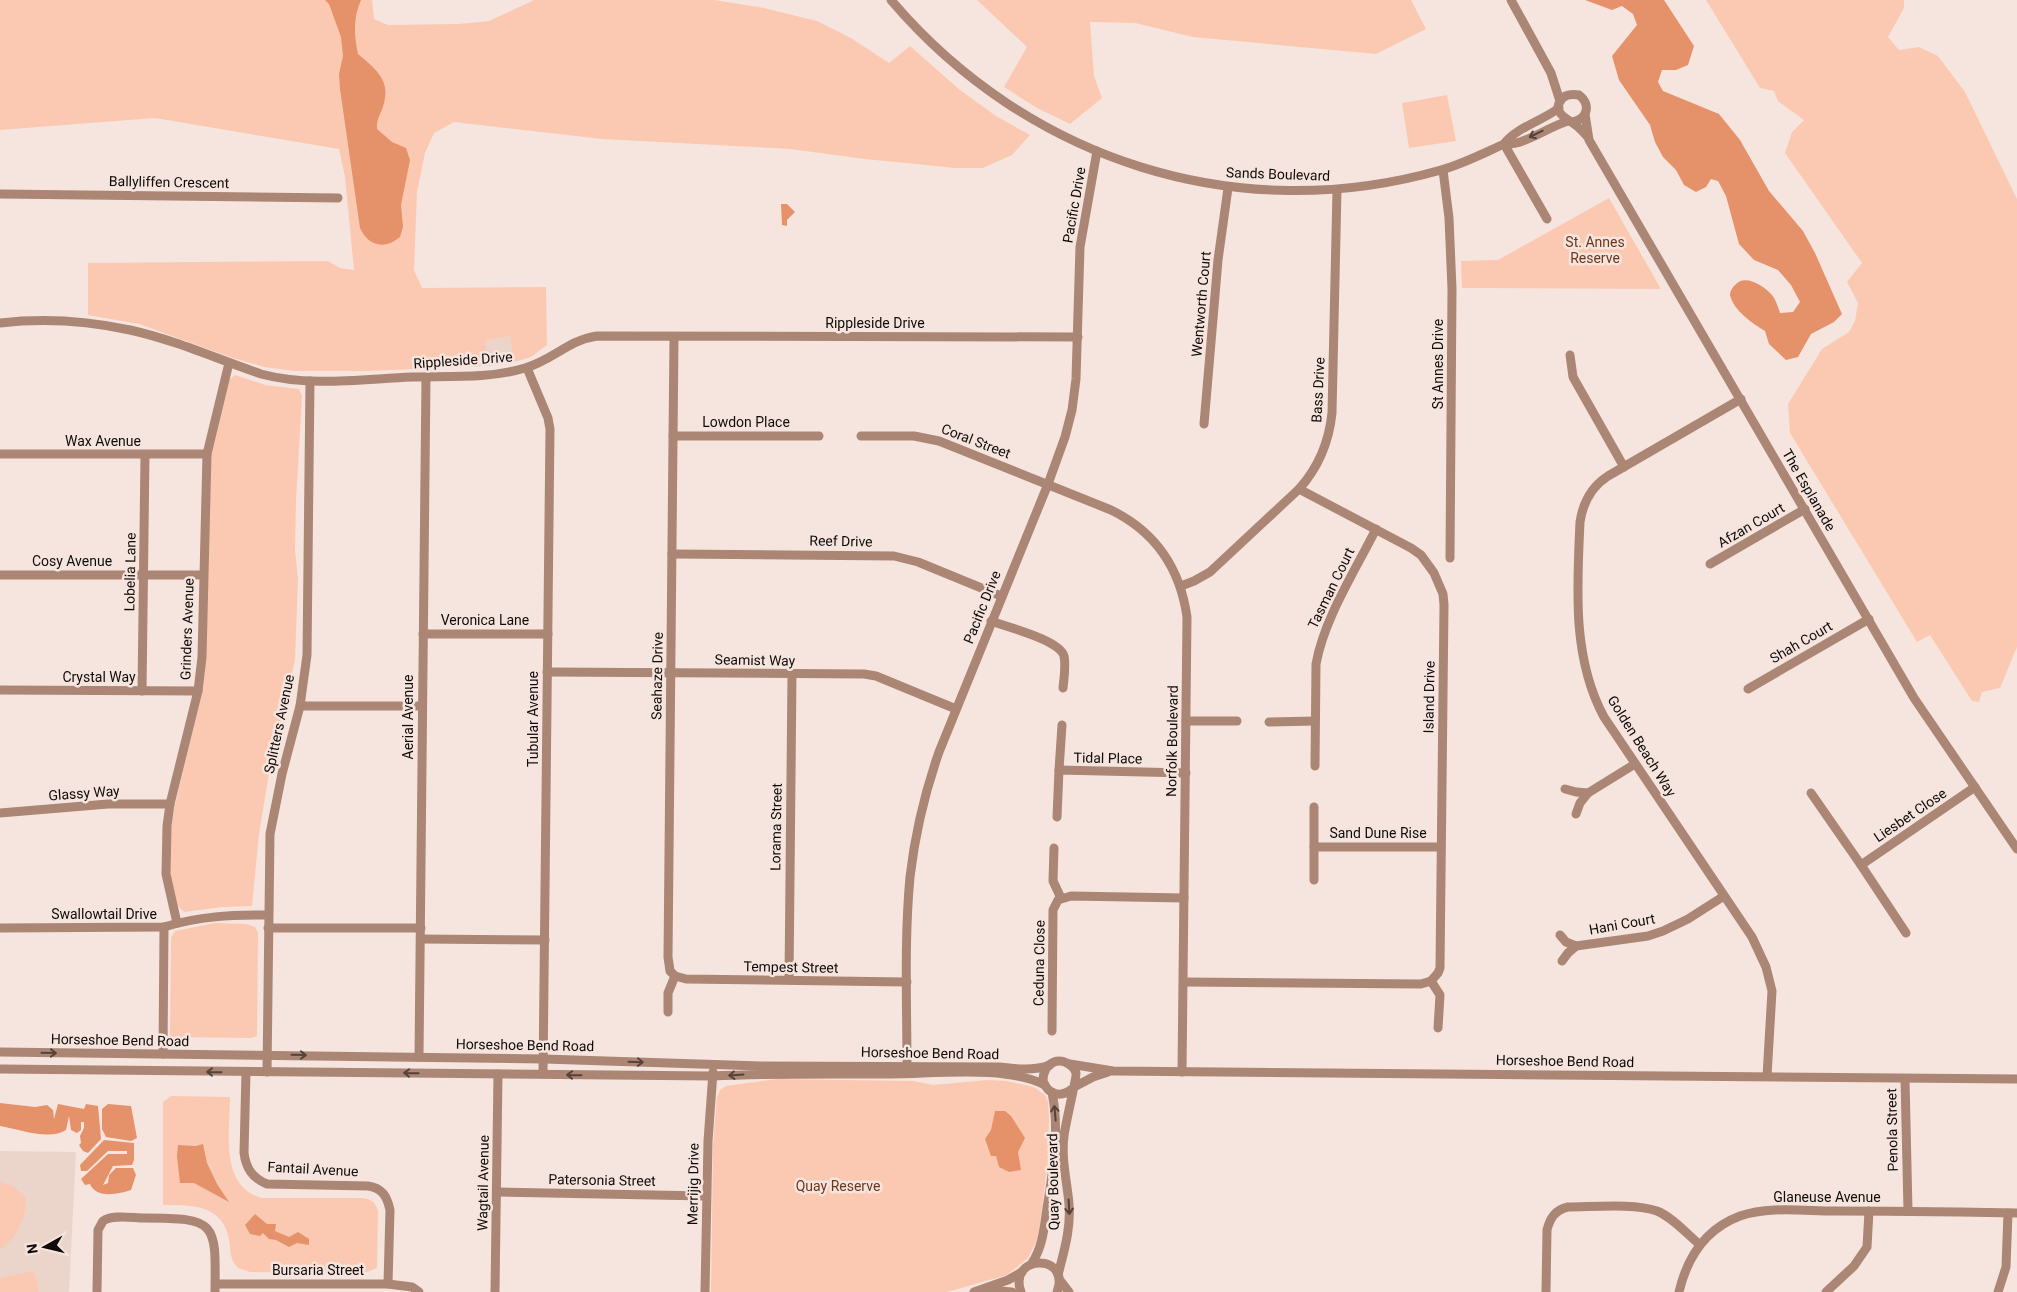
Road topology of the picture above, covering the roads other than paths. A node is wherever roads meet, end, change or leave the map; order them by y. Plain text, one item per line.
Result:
1 (892, 0) edge
2 (1511, 0) edge
3 (1551, 73) junction
4 (1574, 94) junction
5 (1559, 105) junction
6 (1586, 114) junction
7 (1569, 121) junction
8 (1588, 137) junction
9 (1504, 144) junction
10 (1097, 151) junction
11 (1443, 170) junction
12 (1228, 188) junction
13 (1337, 190) junction
14 (0, 194) edge
15 (338, 198) dead end
16 (1547, 220) dead end
17 (0, 323) edge
18 (674, 337) junction
19 (1078, 337) junction
20 (1570, 355) dead end
21 (229, 363) junction
22 (527, 368) junction
23 (426, 377) junction
24 (310, 381) junction
25 (1741, 398) junction
26 (1204, 424) dead end
27 (673, 436) junction
28 (819, 436) dead end
29 (861, 436) dead end
30 (0, 454) edge
31 (145, 454) junction
32 (207, 454) junction
33 (1624, 467) junction
34 (1048, 484) junction
35 (1299, 489) junction
36 (1805, 509) junction
37 (1376, 529) junction
38 (672, 554) junction
39 (1450, 558) dead end
40 (1710, 564) dead end
41 (0, 575) edge
42 (143, 575) junction
43 (203, 575) junction
44 (1181, 586) junction
45 (1001, 596) junction
46 (1868, 619) junction
47 (992, 621) junction
48 (423, 634) junction
49 (548, 634) junction
50 (547, 672) junction
51 (670, 672) junction
52 (792, 674) junction
53 (1063, 688) dead end
54 (1748, 689) dead end
55 (0, 690) edge
56 (142, 690) junction
57 (198, 691) junction
58 (300, 706) junction
59 (422, 706) junction
60 (956, 709) junction
61 (1186, 721) junction
62 (1237, 721) dead end
63 (1315, 721) junction
64 (1269, 722) dead end
65 (1062, 725) dead end
66 (1635, 764) junction
67 (1315, 766) dead end
68 (1059, 770) junction
69 (1186, 773) junction
70 (1975, 788) junction
71 (1565, 789) dead end
72 (1588, 792) junction
73 (1811, 793) dead end
74 (170, 804) junction
75 (1314, 807) dead end
76 (0, 813) edge
77 (1576, 814) dead end
78 (1057, 817) dead end
79 (1314, 847) junction
80 (1054, 848) dead end
81 (1441, 848) junction
82 (2017, 849) edge
83 (1861, 865) junction
84 (1314, 880) dead end
85 (1724, 896) junction
86 (1061, 898) junction
87 (1184, 898) junction
88 (268, 915) junction
89 (177, 923) junction
90 (164, 927) junction
91 (0, 928) edge
92 (268, 928) junction
93 (421, 928) junction
94 (1906, 932) dead end
95 (1560, 935) dead end
96 (421, 939) junction
97 (545, 940) junction
98 (1576, 946) junction
99 (1562, 961) dead end
100 (675, 976) junction
101 (788, 980) junction
102 (1431, 981) junction
103 (907, 982) junction
104 (1184, 982) junction
105 (668, 1012) dead end
106 (1438, 1028) dead end
107 (1052, 1030) dead end
108 (0, 1052) edge
109 (163, 1054) junction
110 (267, 1055) junction
111 (419, 1057) junction
112 (544, 1058) junction
113 (713, 1064) junction
114 (1070, 1064) junction
115 (1050, 1065) junction
116 (0, 1069) edge
117 (907, 1070) junction
118 (1113, 1071) junction
119 (246, 1072) junction
120 (266, 1072) junction
121 (1182, 1072) junction
122 (498, 1074) junction
123 (543, 1074) junction
124 (712, 1076) junction
125 (1767, 1076) junction
126 (1904, 1079) junction
127 (2017, 1079) edge
128 (1045, 1085) junction
129 (1073, 1088) junction
130 (1052, 1092) junction
131 (497, 1192) junction
132 (706, 1196) junction
133 (1869, 1211) junction
134 (1908, 1211) junction
135 (2012, 1213) edge
136 (1699, 1244) junction
137 (1032, 1264) junction
138 (1022, 1271) junction
139 (1059, 1277) junction
140 (388, 1284) junction
141 (215, 1288) edge
142 (978, 1291) edge
143 (97, 1292) edge
144 (420, 1292) edge
145 (495, 1292) edge
146 (705, 1292) edge
147 (1012, 1292) edge
148 (1021, 1292) edge
149 (1058, 1292) edge
150 (1070, 1292) edge
151 (1546, 1292) edge
152 (1678, 1292) edge
153 (1826, 1292) edge
154 (1998, 1292) edge

1 - 10 street, Sands Boulevard
2 - 3 street, The Esplanade
3 - 4 street, The Esplanade
3 - 5 street, The Esplanade
4 - 5 street
4 - 6 street, The Esplanade
5 - 7 street, The Esplanade
5 - 9 street, Sands Boulevard
6 - 7 street
6 - 8 street, The Esplanade
7 - 8 street, The Esplanade
7 -> 9 street, Sands Boulevard
8 - 25 street, The Esplanade
9 - 11 street, Sands Boulevard
9 - 16 street
10 - 12 street, Sands Boulevard
10 - 19 street, Pacific Drive
11 - 13 street, Sands Boulevard
11 - 39 street, St Annes Drive
12 - 13 street, Sands Boulevard
12 - 26 street, Wentworth Court
13 - 35 street, Bass Drive
14 - 15 street, Ballyliffen Crescent
17 - 21 street, Rippleside Drive
18 - 19 street, Rippleside Drive
18 - 22 street, Rippleside Drive
18 - 27 street, Seahaze Drive
19 - 34 street, Pacific Drive
20 - 33 street
21 - 24 street, Rippleside Drive
21 - 32 street, Grinders Avenue
22 - 23 street, Rippleside Drive
22 - 49 street, Tubular Avenue
23 - 24 street, Rippleside Drive
23 - 48 street, Aerial Avenue
24 - 58 street, Splitters Avenue
25 - 33 street, Golden Beach Way
25 - 36 street, The Esplanade
27 - 28 street, Lowdon Place
27 - 38 street, Seahaze Drive
29 - 34 street, Coral Street
30 - 31 street, Wax Avenue
31 - 32 street, Wax Avenue
31 - 42 street, Lobelia Lane
32 - 43 street, Grinders Avenue
33 - 66 street, Golden Beach Way
34 - 44 street, Norfolk Boulevard
34 - 45 street, Pacific Drive
35 - 37 street, Island Drive
35 - 44 street, Bass Drive
36 - 40 street, Afzan Court
36 - 46 street, The Esplanade
37 - 63 street, Tasman Court
37 - 81 street, Island Drive
38 - 45 street, Reef Drive
38 - 51 street, Seahaze Drive
41 - 42 street, Cosy Avenue
42 - 43 street, Cosy Avenue
42 - 56 street, Lobelia Lane
43 - 57 street, Grinders Avenue
44 - 61 street, Norfolk Boulevard
45 - 47 street, Pacific Drive
46 - 54 street, Shah Court
46 - 70 street, The Esplanade
47 - 53 street
47 - 60 street, Pacific Drive
48 - 49 street, Veronica Lane
48 - 59 street, Aerial Avenue
49 - 50 street, Tubular Avenue
50 - 51 street, Seamist Way
50 - 97 street, Tubular Avenue
51 - 52 street, Seamist Way
51 - 100 street, Seahaze Drive
52 - 60 street, Seamist Way
52 - 101 street, Lorama Street
55 - 56 street, Crystal Way
56 - 57 street, Crystal Way
57 - 74 street, Grinders Avenue
58 - 59 street
58 - 88 street, Splitters Avenue
59 - 93 street, Aerial Avenue
60 - 103 street, Pacific Drive
61 - 62 street
61 - 69 street, Norfolk Boulevard
63 - 64 street
63 - 67 street, Tasman Court
65 - 68 street, Tidal Place
66 - 72 street
66 - 85 street, Golden Beach Way
68 - 69 street, Tidal Place
68 - 78 street, Tidal Place
69 - 87 street, Norfolk Boulevard
70 - 82 street, The Esplanade
70 - 83 street, Liesbet Close
71 - 72 street
72 - 77 street
73 - 83 street
74 - 76 street, Glassy Way
74 - 89 street, Grinders Avenue
75 - 79 street, Sand Dune Rise
79 - 81 street, Sand Dune Rise
79 - 84 street, Sand Dune Rise
80 - 86 street
81 - 102 street, Island Drive
83 - 94 street
85 - 98 street, Hani Court
85 - 125 street, Golden Beach Way
86 - 87 street
86 - 107 street, Ceduna Close
87 - 104 street, Norfolk Boulevard
88 - 89 street, Swallowtail Drive
88 - 92 street, Splitters Avenue
89 - 90 street, Swallowtail Drive
90 - 91 street, Swallowtail Drive
90 - 109 street
92 - 93 street
92 - 110 street, Splitters Avenue
93 - 96 street, Aerial Avenue
95 - 98 street, Hani Court
96 - 97 street
96 - 111 street, Aerial Avenue
97 - 112 street, Tubular Avenue
98 - 99 street, Hani Court
100 - 101 street, Tempest Street
100 - 105 street
101 - 103 street, Tempest Street
102 - 104 street
102 - 106 street
103 - 117 street, Pacific Drive
104 - 121 street, Norfolk Boulevard
108 -> 109 street, Horseshoe Bend Road
109 - 110 street, Horseshoe Bend Road
110 -> 111 street, Horseshoe Bend Road
110 - 120 street, Splitters Avenue
111 - 112 street, Horseshoe Bend Road
112 -> 113 street, Horseshoe Bend Road
112 - 123 street, Tubular Avenue
113 - 117 street, Horseshoe Bend Road
113 - 124 street, Merrijig Drive
114 - 115 street
114 - 118 street, Horseshoe Bend Road
114 - 129 street
115 - 117 street, Horseshoe Bend Road
115 - 128 street
119 -> 116 street, Horseshoe Bend Road
117 -> 124 street, Horseshoe Bend Road
117 - 128 street, Horseshoe Bend Road
118 - 121 street, Horseshoe Bend Road
118 - 129 street, Horseshoe Bend Road
119 - 120 street, Horseshoe Bend Road
119 - 140 street, Fantail Avenue
122 -> 120 street, Horseshoe Bend Road
121 - 125 street, Horseshoe Bend Road
122 - 123 street, Horseshoe Bend Road
122 - 131 street, Wagtail Avenue
124 -> 123 street, Horseshoe Bend Road
124 - 132 street, Merrijig Drive
125 - 126 street, Horseshoe Bend Road
126 - 127 street, Horseshoe Bend Road
126 - 134 street, Penola Street
128 - 130 street
129 - 130 street
129 -> 139 street, Quay Boulevard
137 -> 130 street, Quay Boulevard
131 - 132 street, Patersonia Street
131 - 145 street, Wagtail Avenue
132 - 146 street, Merrijig Drive
133 - 134 street, Glaneuse Avenue
133 - 136 street, Glaneuse Avenue
133 - 153 street
134 - 135 street, Glaneuse Avenue
135 - 154 street
136 - 151 street
136 - 152 street, Glaneuse Avenue
137 - 138 street
137 - 139 street
138 - 142 street
138 - 148 street
139 - 149 street, Quay Boulevard
139 - 150 street
140 - 141 street, Bursaria Street
140 - 144 street, Bursaria Street
141 - 143 street
142 - 147 street

